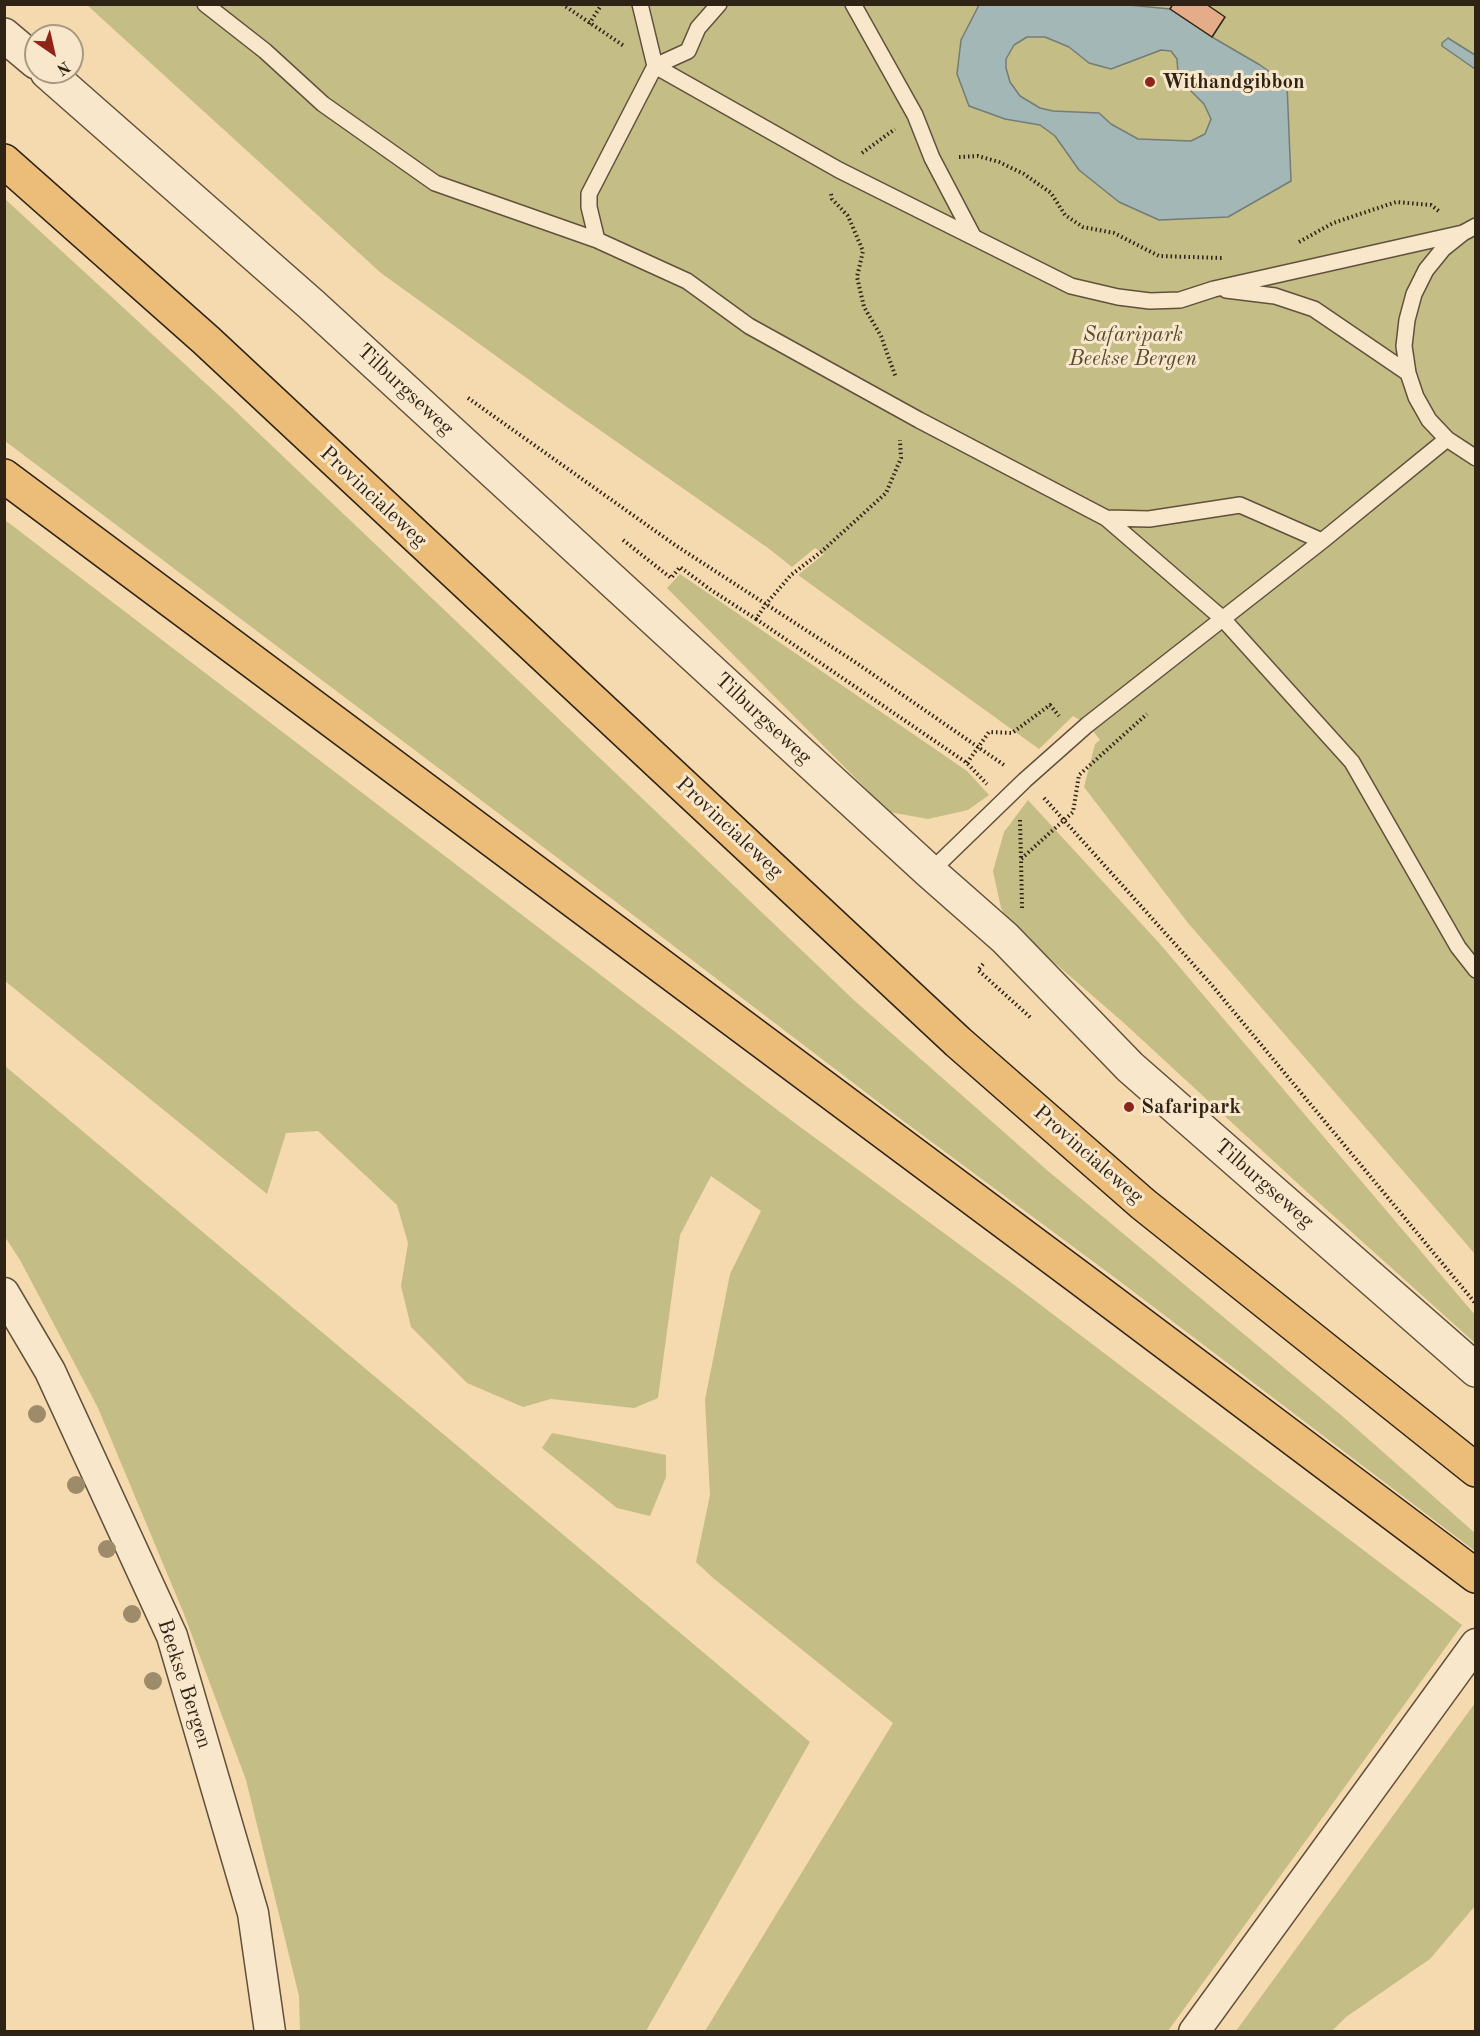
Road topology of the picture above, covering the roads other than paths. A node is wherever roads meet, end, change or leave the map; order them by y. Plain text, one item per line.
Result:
1 (205, 4) edge
2 (640, 4) edge
3 (719, 4) edge
4 (852, 4) edge
5 (4, 35) edge
6 (24, 52) edge
7 (655, 66) junction
8 (61, 84) edge
9 (4, 161) edge
10 (1469, 230) edge
11 (974, 236) junction
12 (597, 240) junction
13 (1214, 289) junction
14 (1408, 372) junction
15 (1447, 439) junction
16 (1476, 458) edge
17 (4, 476) edge
18 (1106, 518) junction
19 (1322, 541) junction
20 (1223, 619) junction
21 (930, 872) junction
22 (1476, 970) edge
23 (4, 1293) edge
24 (1476, 1370) edge
25 (1476, 1470) edge
26 (1476, 1576) edge
27 (1476, 1644) edge
28 (270, 2031) edge
29 (1194, 2031) edge

1 - 12 lane
2 - 7 lane
3 - 7 lane
4 - 11 lane
5 - 6 street
7 - 11 lane
7 - 12 lane
8 - 21 street, Tilburgseweg
9 - 25 highway, Provincialeweg
10 - 13 lane
10 - 14 lane
11 - 13 lane
12 - 18 lane
13 - 14 lane
14 - 15 lane
15 - 16 lane
15 - 19 lane
17 - 26 highway
18 - 19 lane
18 - 20 lane
19 - 20 lane
20 - 21 lane
20 - 22 lane
21 - 24 street, Tilburgseweg
23 - 28 street, Beekse Bergen
27 - 29 street

